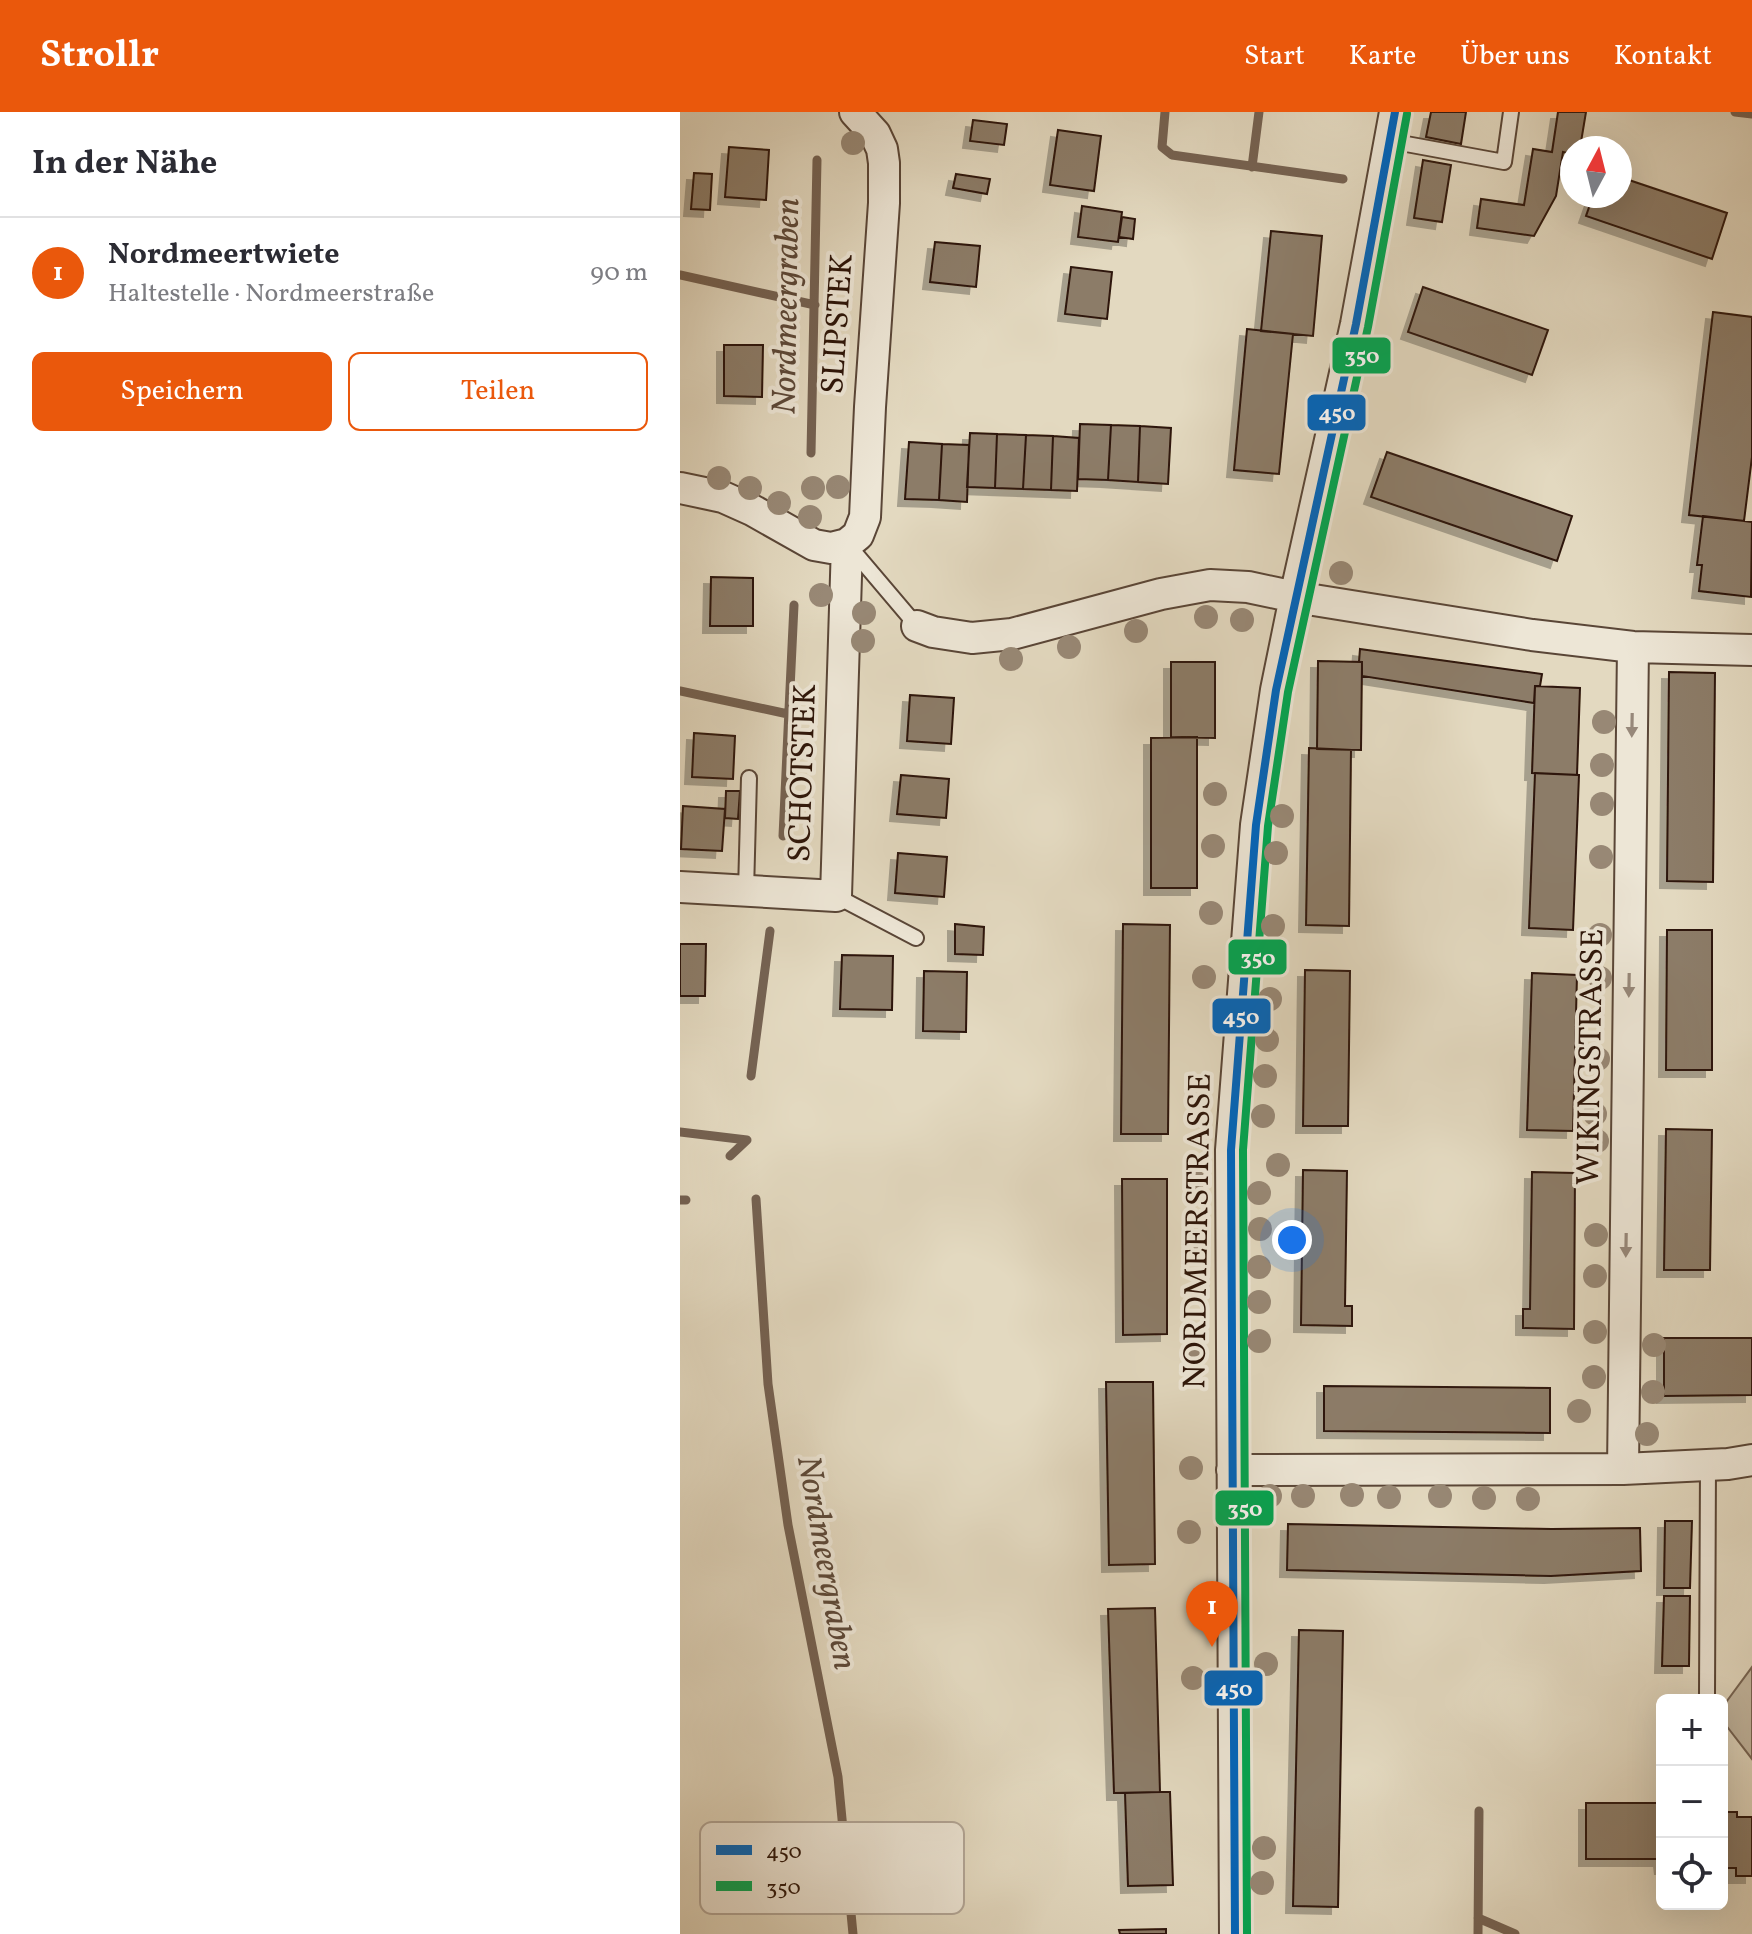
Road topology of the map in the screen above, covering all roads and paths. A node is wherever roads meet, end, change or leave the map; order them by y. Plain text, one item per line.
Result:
1 (855, 112) edge
2 (1511, 112) edge
3 (1392, 126) edge
4 (680, 488) edge
5 (847, 544) junction
6 (1295, 597) junction
7 (917, 626) joint
8 (1633, 647) junction
9 (1746, 655) edge
10 (749, 778) dead end
11 (680, 887) edge
12 (746, 891) junction
13 (836, 896) junction
14 (916, 938) dead end
15 (1752, 1460) edge
16 (1708, 1465) junction
17 (1623, 1469) junction
18 (1232, 1470) junction
19 (1707, 1694) edge
20 (1235, 1934) edge

1 - 5 street, SLIPSTEK
2 - 3 lane
3 - 6 street, NORDMEERSTRASSE
4 - 5 street
5 - 7 lane
5 - 13 street, SCHOTSTEK
6 - 7 street
6 - 8 street
6 - 18 street, NORDMEERSTRASSE
8 - 9 street
8 -> 17 street, WIKINGSTRASSE
10 - 12 lane
11 - 12 street, SCHOTSTEK
12 - 13 street, SCHOTSTEK
13 - 14 lane
15 - 16 street
16 - 17 street
16 - 19 lane
17 - 18 street
18 - 20 street, NORDMEERSTRASSE

